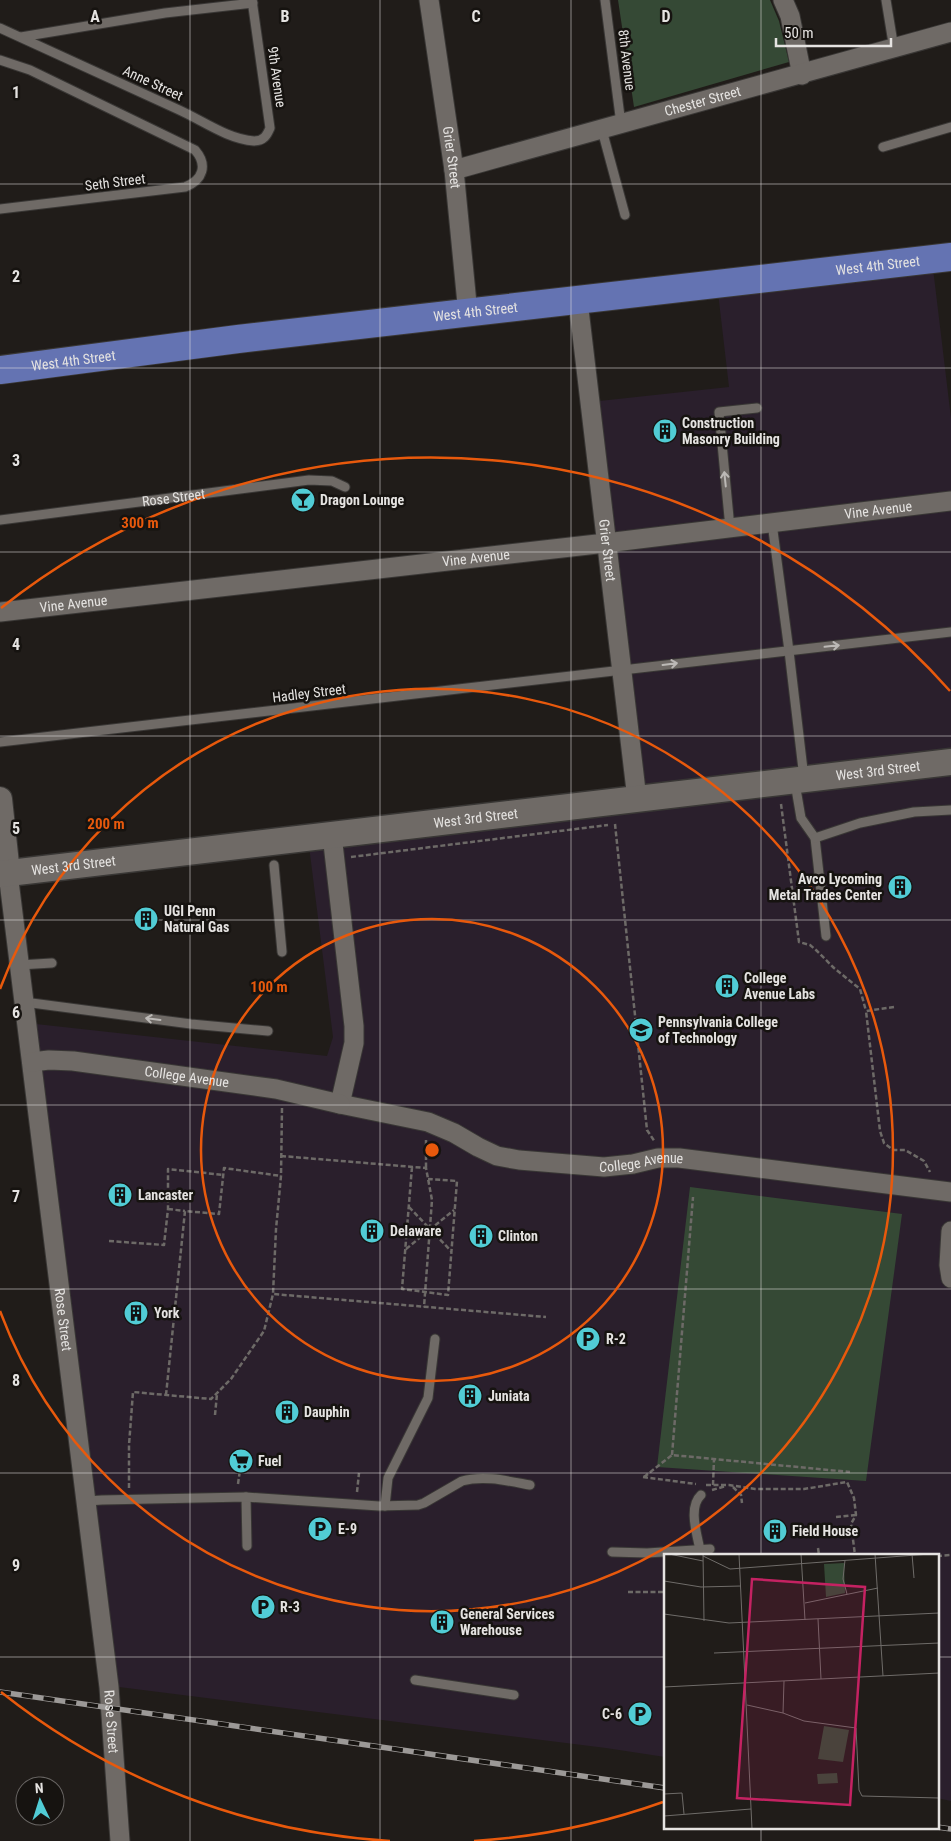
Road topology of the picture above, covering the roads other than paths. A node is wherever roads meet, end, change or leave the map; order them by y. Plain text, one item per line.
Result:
1 (429, 0) edge
2 (605, 0) edge
3 (783, 0) edge
4 (886, 0) edge
5 (253, 2) edge
6 (0, 28) edge
7 (951, 32) edge
8 (20, 37) junction
9 (894, 49) junction
10 (0, 60) edge
11 (802, 75) junction
12 (621, 124) junction
13 (951, 127) edge
14 (270, 128) joint
15 (602, 130) junction
16 (883, 147) dead end
17 (454, 170) junction
18 (0, 209) edge
19 (625, 215) dead end
20 (951, 257) edge
21 (578, 302) junction
22 (468, 314) junction
23 (0, 370) edge
24 (757, 408) dead end
25 (345, 487) dead end
26 (951, 501) edge
27 (0, 520) edge
28 (772, 523) junction
29 (730, 528) junction
30 (606, 543) junction
31 (0, 612) edge
32 (951, 632) edge
33 (789, 650) junction
34 (622, 670) junction
35 (0, 742) edge
36 (951, 762) edge
37 (799, 788) junction
38 (0, 799) edge
39 (637, 799) junction
40 (951, 810) edge
41 (815, 838) junction
42 (333, 847) junction
43 (274, 865) dead end
44 (4, 874) edge
45 (826, 936) dead end
46 (282, 952) dead end
47 (52, 963) dead end
48 (20, 964) junction
49 (24, 1002) junction
50 (268, 1031) dead end
51 (32, 1062) junction
52 (340, 1104) junction
53 (951, 1192) edge
54 (951, 1231) edge
55 (951, 1278) edge
56 (435, 1339) dead end
57 (530, 1485) dead end
58 (702, 1495) road end
59 (246, 1497) junction
60 (87, 1501) junction
61 (386, 1506) junction
62 (247, 1546) dead end
63 (710, 1549) dead end
64 (700, 1550) junction
65 (612, 1552) dead end
66 (415, 1680) dead end
67 (514, 1696) dead end
68 (120, 1841) edge

1 - 17 street, Grier Street
2 - 12 lane, 8th Avenue
3 - 11 street
4 - 9 lane
5 - 8 lane
5 - 14 lane, 9th Avenue
6 - 8 lane, Anne Street
7 - 9 street, Chester Street
8 - 14 lane, Anne Street
9 - 11 street, Chester Street
10 - 18 lane, Seth Street
11 - 12 street, Chester Street
12 - 15 street, Chester Street
13 - 16 lane
15 - 17 street, Chester Street
15 - 19 lane
17 - 22 street, Grier Street
20 - 21 main road, West 4th Street
21 - 22 main road, West 4th Street
21 - 30 street, Grier Street
22 - 23 main road, West 4th Street
29 -> 24 lane
25 - 27 lane, Rose Street
26 - 28 street, Vine Avenue
28 - 29 street, Vine Avenue
28 - 33 lane
29 - 30 street, Vine Avenue
30 - 31 street, Vine Avenue
30 - 34 street, Grier Street
33 -> 32 lane, Hadley Street
34 -> 33 lane, Hadley Street
33 - 37 lane
34 - 35 lane, Hadley Street
34 - 39 street, Grier Street
36 - 37 main road, West 3rd Street
37 - 39 main road, West 3rd Street
37 - 41 lane
38 - 44 street, Rose Street
39 - 42 main road, West 3rd Street
40 - 41 lane
41 - 45 lane
42 - 44 main road, West 3rd Street
42 - 52 street
43 - 46 lane
44 - 48 street, Rose Street
47 - 48 lane
48 - 49 street, Rose Street
50 -> 49 lane
49 - 51 street, Rose Street
51 - 52 street, College Avenue
51 - 60 street, Rose Street
52 - 53 street, College Avenue
54 - 55 street
56 - 61 lane
57 - 61 lane
58 - 64 lane
59 - 60 lane
59 - 61 lane
59 - 62 lane
60 - 68 street, Rose Street
63 - 64 lane
64 - 65 lane
66 - 67 lane

